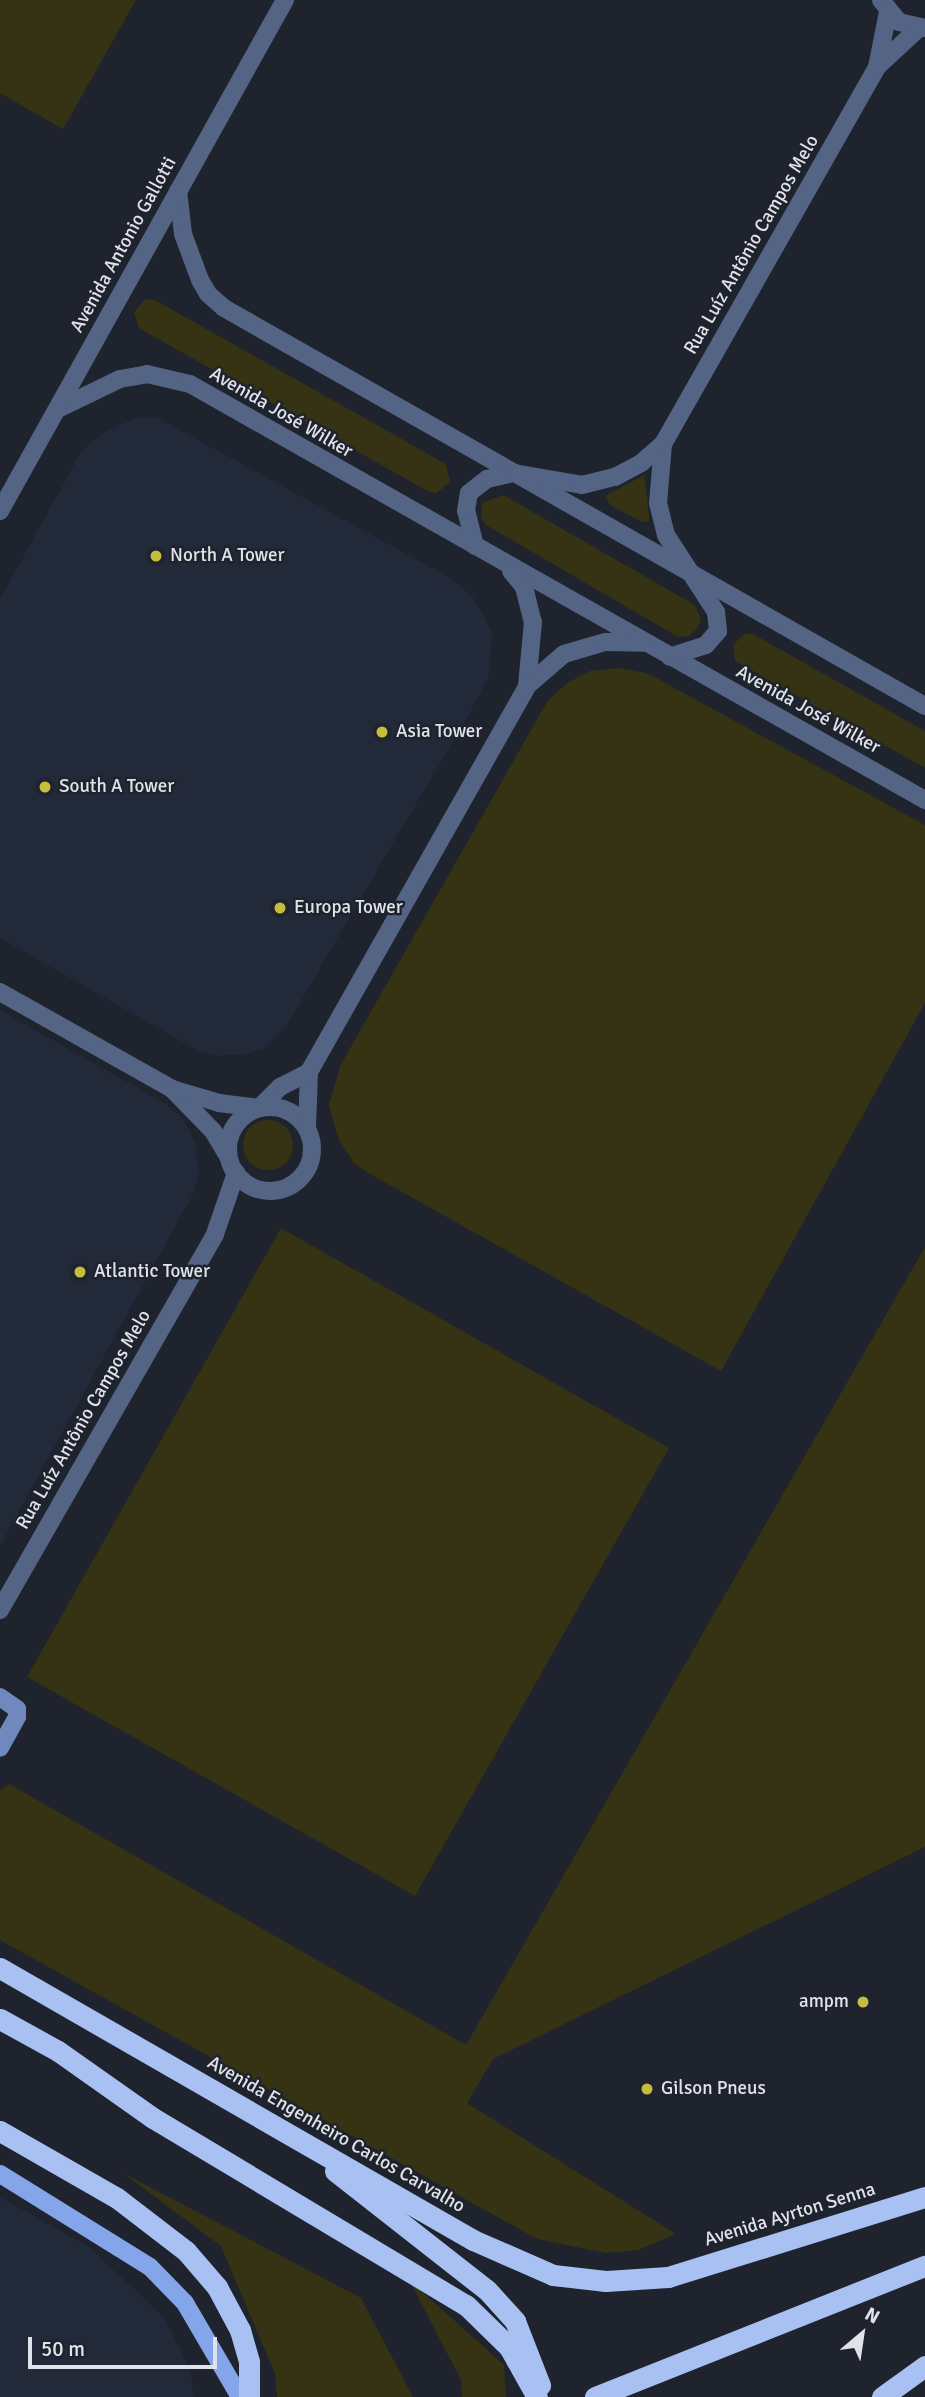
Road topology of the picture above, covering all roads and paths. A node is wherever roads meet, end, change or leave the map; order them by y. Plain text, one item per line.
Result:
1 (285, 0) edge
2 (885, 6) edge
3 (922, 28) edge
4 (877, 67) junction
5 (178, 191) junction
6 (58, 409) junction
7 (663, 444) junction
8 (514, 473) junction
9 (0, 511) edge
10 (475, 546) junction
11 (504, 563) junction
12 (686, 570) junction
13 (646, 643) junction
14 (670, 657) junction
15 (527, 686) junction
16 (925, 706) edge
17 (925, 800) edge
18 (0, 992) edge
19 (309, 1072) junction
20 (172, 1089) junction
21 (259, 1108) junction
22 (307, 1127) junction
23 (228, 1156) junction
24 (236, 1173) junction
25 (0, 1610) edge
26 (0, 1697) edge
27 (0, 1748) edge
28 (0, 1968) edge
29 (0, 2019) edge
30 (0, 2131) edge
31 (296, 2138) junction
32 (0, 2174) edge
33 (925, 2197) edge
34 (925, 2266) edge
35 (668, 2277) joint
36 (925, 2366) edge
37 (240, 2397) edge
38 (249, 2397) edge
39 (540, 2397) edge
40 (595, 2397) edge
41 (882, 2397) edge

1 - 5 street, Avenida Antonio Gallotti
2 - 3 street
2 - 4 street, Rua Luíz Antônio Campos Melo
3 - 4 street, Rua Luíz Antônio Campos Melo
4 - 7 street, Rua Luíz Antônio Campos Melo
5 - 6 street, Avenida Antonio Gallotti
5 - 8 street
6 - 9 street, Avenida Antonio Gallotti
6 - 10 street, Avenida José Wilker
7 - 8 street, Rua Luíz Antônio Campos Melo
7 - 12 street, Rua Luíz Antônio Campos Melo
8 - 10 street
8 - 12 street
10 - 11 street, Avenida José Wilker
11 - 13 street, Avenida José Wilker
11 - 15 street
12 - 14 street
12 - 16 street
13 - 14 street, Avenida José Wilker
13 - 15 street
14 - 17 street, Avenida José Wilker
15 - 19 street
18 - 20 street
19 - 21 street
19 - 22 street
20 - 21 street
20 - 23 street
21 - 22 street
21 - 23 street
22 - 24 street
23 - 24 street
24 - 25 street, Rua Luíz Antônio Campos Melo
26 - 27 street
28 - 31 highway, Avenida Engenheiro Carlos Carvalho
29 - 39 highway
30 - 38 highway
31 - 35 highway, Avenida Engenheiro Carlos Carvalho
31 - 39 highway
32 - 37 main road
33 - 35 highway, Avenida Ayrton Senna
34 - 40 highway
36 - 41 highway

